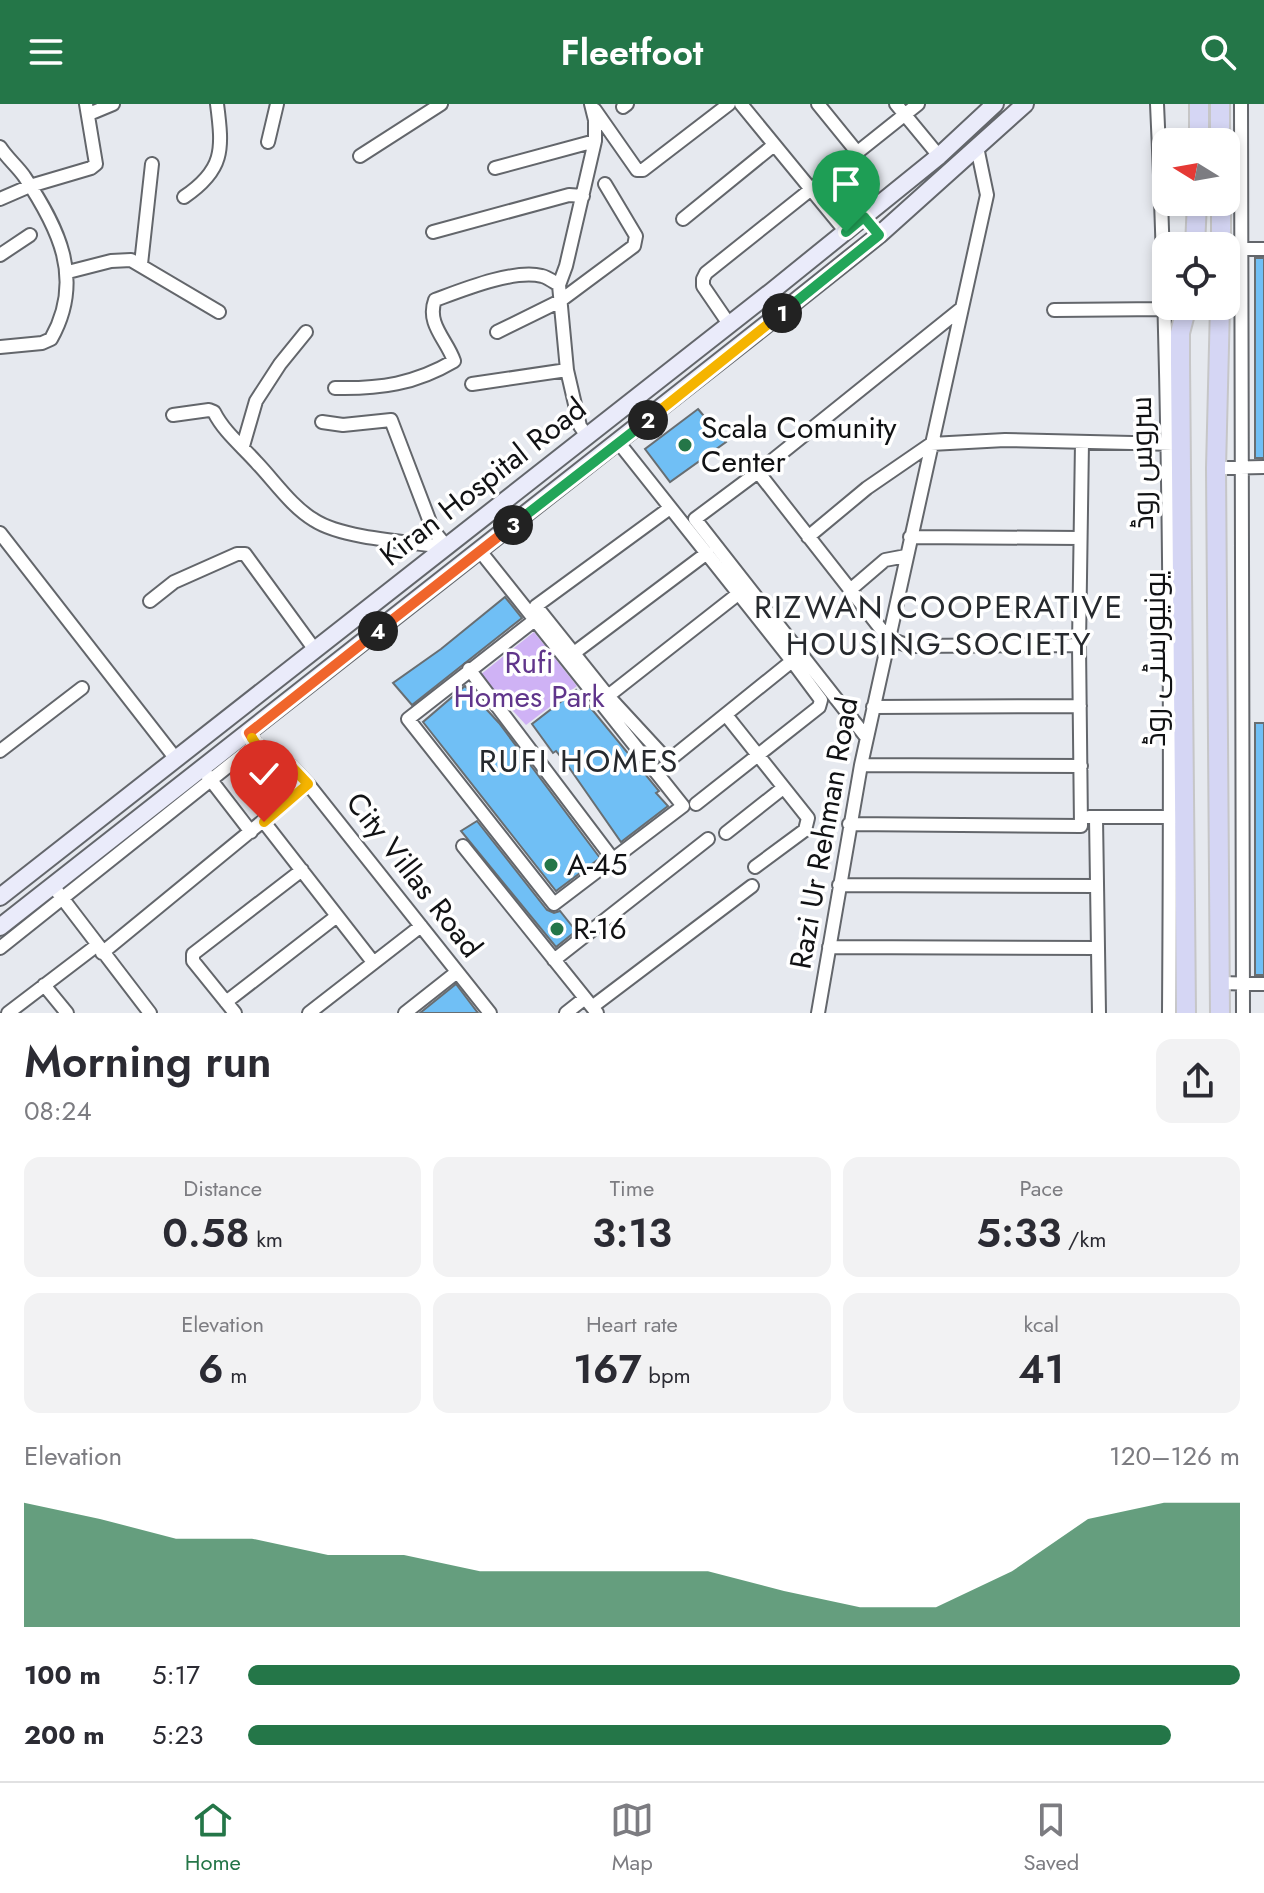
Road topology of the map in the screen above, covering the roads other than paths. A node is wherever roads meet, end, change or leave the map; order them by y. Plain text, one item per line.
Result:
1 (113, 104) edge
2 (217, 104) edge
3 (277, 104) edge
4 (441, 104) edge
5 (591, 104) edge
6 (729, 104) edge
7 (741, 104) edge
8 (818, 104) edge
9 (918, 104) edge
10 (995, 104) edge
11 (1025, 104) edge
12 (1157, 104) edge
13 (1199, 104) edge
14 (1220, 104) edge
15 (1241, 104) edge
16 (87, 109) edge
17 (900, 109) edge
18 (1199, 128) edge
19 (1220, 128) edge
20 (595, 141) junction
21 (268, 142) dead end
22 (774, 145) junction
23 (0, 147) edge
24 (977, 147) junction
25 (857, 152) junction
26 (360, 156) dead end
27 (939, 156) junction
28 (152, 164) dead end
29 (495, 168) dead end
30 (605, 184) dead end
31 (30, 186) junction
32 (811, 191) junction
33 (583, 196) junction
34 (184, 197) dead end
35 (0, 199) edge
36 (864, 217) junction
37 (683, 219) dead end
38 (433, 232) dead end
39 (846, 232) junction
40 (1164, 232) edge
41 (30, 235) dead end
42 (879, 235) junction
43 (1242, 249) junction
44 (1264, 249) edge
45 (0, 255) edge
46 (141, 264) junction
47 (68, 272) junction
48 (559, 285) junction
49 (560, 301) junction
50 (962, 308) junction
51 (1152, 309) edge
52 (1054, 310) dead end
53 (219, 312) dead end
54 (1166, 320) edge
55 (1183, 320) edge
56 (1220, 320) edge
57 (729, 324) junction
58 (306, 332) dead end
59 (497, 332) dead end
60 (0, 347) edge
61 (567, 370) junction
62 (472, 384) dead end
63 (335, 388) dead end
64 (173, 415) dead end
65 (322, 422) dead end
66 (587, 436) junction
67 (1082, 442) junction
68 (619, 443) junction
69 (931, 444) junction
70 (1175, 444) junction
71 (243, 446) junction
72 (1242, 467) junction
73 (1264, 467) edge
74 (1216, 468) junction
75 (758, 472) junction
76 (670, 508) junction
77 (0, 533) edge
78 (808, 537) junction
79 (910, 537) junction
80 (1080, 538) junction
81 (447, 547) junction
82 (480, 551) junction
83 (707, 553) junction
84 (906, 556) junction
85 (850, 590) junction
86 (738, 594) junction
87 (150, 601) dead end
88 (536, 619) junction
89 (888, 638) junction
90 (1079, 645) junction
91 (315, 650) junction
92 (574, 653) junction
93 (792, 661) junction
94 (469, 669) junction
95 (82, 688) dead end
96 (608, 696) junction
97 (1080, 706) junction
98 (873, 707) junction
99 (726, 715) junction
100 (252, 738) junction
101 (867, 738) junction
102 (3, 743) edge
103 (757, 755) junction
104 (176, 759) junction
105 (861, 765) junction
106 (1081, 766) junction
107 (207, 775) junction
108 (308, 784) junction
109 (783, 788) junction
110 (689, 805) junction
111 (1082, 817) junction
112 (1177, 817) junction
113 (1096, 818) junction
114 (264, 822) junction
115 (849, 824) junction
116 (251, 832) junction
117 (726, 833) dead end
118 (708, 839) dead end
119 (463, 846) dead end
120 (612, 858) junction
121 (755, 867) dead end
122 (302, 870) junction
123 (839, 885) junction
124 (53, 886) junction
125 (752, 886) dead end
126 (1097, 886) junction
127 (0, 897) edge
128 (63, 901) junction
129 (337, 916) junction
130 (421, 926) junction
131 (0, 927) edge
132 (829, 947) junction
133 (0, 948) edge
134 (1098, 948) junction
135 (99, 949) junction
136 (554, 960) junction
137 (373, 962) junction
138 (457, 972) junction
139 (1219, 983) junction
140 (1243, 984) junction
141 (1264, 984) edge
142 (44, 985) junction
143 (226, 1002) junction
144 (591, 1006) edge
145 (8, 1013) edge
146 (67, 1013) edge
147 (150, 1013) edge
148 (235, 1013) edge
149 (309, 1013) edge
150 (405, 1013) edge
151 (490, 1013) edge
152 (566, 1013) edge
153 (818, 1013) edge
154 (1099, 1013) edge
155 (1169, 1013) edge
156 (1186, 1013) edge
157 (1220, 1013) edge
158 (1243, 1013) edge

1 - 16 street
2 - 34 street
3 - 21 street
4 - 26 street
5 - 6 street
5 - 20 street
7 - 22 street
8 - 25 street
9 - 17 street
10 - 27 main road, Kiran Hospital Road
11 - 24 main road, Kiran Hospital Road
12 - 40 street, سروس روڈ
13 - 18 main road
14 - 19 main road
15 - 43 street
16 - 31 street
17 - 25 street
17 - 27 street
20 - 29 street
20 - 33 street
22 - 32 street
22 - 37 street
23 - 31 street
24 - 42 main road, Kiran Hospital Road
24 - 50 street, Razi Ur Rehman Road
25 - 32 street
27 - 36 main road, Kiran Hospital Road
28 - 46 street
30 - 49 street
31 - 35 street
31 - 47 street
32 - 39 street
32 - 57 street
33 - 38 street
33 - 48 street
36 - 39 main road, Kiran Hospital Road
36 - 42 main road
39 - 57 main road, Kiran Hospital Road
41 - 45 street
42 - 68 main road, Kiran Hospital Road
43 - 44 street
43 - 72 street
46 - 47 street
46 - 53 street
47 - 60 street
48 - 49 street
48 - 63 street
49 - 59 street
49 - 61 street
50 - 69 street, Razi Ur Rehman Road
50 - 75 street
51 - 52 street
54 - 70 street, سروس روڈ
55 - 70 main road, یونیورسٹی روڈ
56 - 74 main road, یونیورسٹی روڈ
57 - 66 main road, Kiran Hospital Road
58 - 71 street
61 - 62 street
61 - 66 street
64 - 71 street
65 - 81 street
66 - 81 main road, Kiran Hospital Road
67 - 69 street
67 - 70 street
67 - 80 street
68 - 76 street
68 - 82 main road, Kiran Hospital Road
69 - 78 street
69 - 79 street, Razi Ur Rehman Road
70 - 112 main road, یونیورسٹی روڈ
71 - 81 street
72 - 73 street
72 - 74 street
72 - 140 street
74 - 139 main road, یونیورسٹی روڈ
75 - 78 street
75 - 101 street
76 - 83 street
76 - 92 street
77 - 104 street
78 - 85 street
79 - 80 street
79 - 84 street, Razi Ur Rehman Road
80 - 90 street
81 - 91 main road, Kiran Hospital Road
82 - 88 street
82 - 100 main road, Kiran Hospital Road
83 - 86 street
83 - 92 street
84 - 85 street
84 - 89 street, Razi Ur Rehman Road
85 - 89 street
86 - 93 street
86 - 96 street
87 - 91 street
88 - 94 street
88 - 110 street
89 - 90 street
89 - 98 street, Razi Ur Rehman Road
90 - 97 street
91 - 104 main road, Kiran Hospital Road
92 - 96 street
93 - 99 street
93 - 103 street
94 - 120 street
94 - 120 street
95 - 102 street
96 - 99 street
97 - 98 street
97 - 106 street
98 - 101 street, Razi Ur Rehman Road
99 - 103 street
100 - 107 main road, Kiran Hospital Road
100 - 108 street, City Villas Road
101 - 105 street, Razi Ur Rehman Road
103 - 109 street
103 - 110 street
104 - 127 main road, Kiran Hospital Road
105 - 106 street
105 - 115 street, Razi Ur Rehman Road
106 - 111 street
107 - 116 street
107 - 124 main road, Kiran Hospital Road
107 - 128 street
108 - 114 street
108 - 130 street, City Villas Road
109 - 117 street
109 - 121 street
110 - 120 street
111 - 113 street
111 - 115 street
112 - 113 street
112 - 155 street
112 - 156 main road, یونیورسٹی روڈ
113 - 126 street
114 - 116 street
114 - 122 street
115 - 123 street, Razi Ur Rehman Road
116 - 135 street
118 - 136 street
119 - 136 street
122 - 129 street
122 - 143 street
123 - 126 street
123 - 132 street, Razi Ur Rehman Road
124 - 128 street
124 - 131 main road, Kiran Hospital Road
125 - 144 street
126 - 134 street
128 - 133 street
128 - 135 street
129 - 137 street
129 - 143 street
130 - 137 street
130 - 138 street, City Villas Road
132 - 134 street
132 - 153 street, Razi Ur Rehman Road
134 - 154 street
135 - 142 street
135 - 147 street
136 - 144 street
137 - 149 street
138 - 150 street
138 - 151 street, City Villas Road
139 - 140 street
139 - 157 main road, یونیورسٹی روڈ
140 - 141 street
140 - 158 street
142 - 145 street
142 - 146 street
143 - 148 street
144 - 152 street

